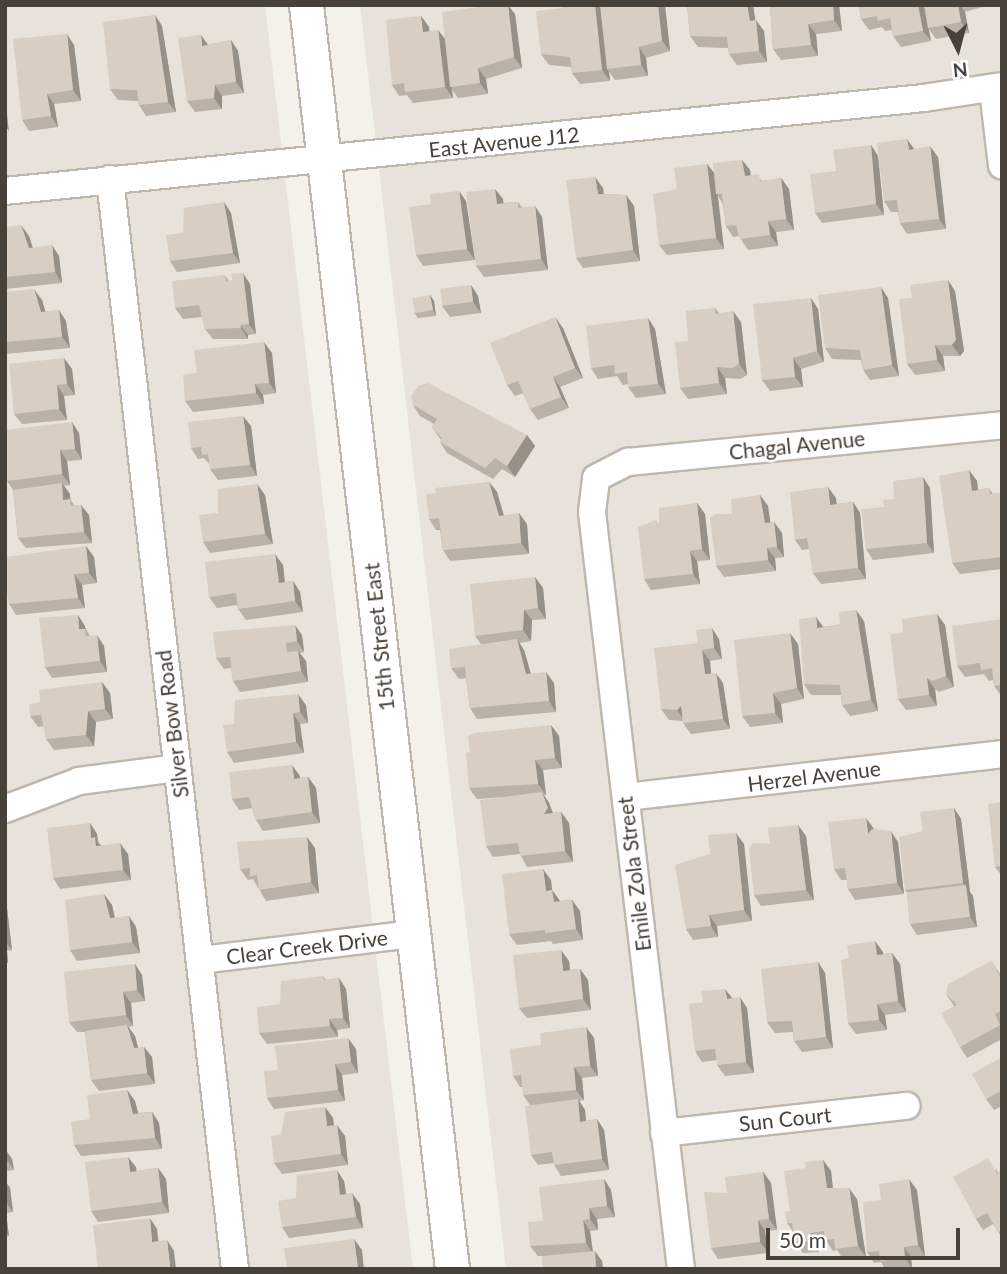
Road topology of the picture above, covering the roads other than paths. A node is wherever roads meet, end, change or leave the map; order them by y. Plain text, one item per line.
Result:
1 (306, 5) edge
2 (997, 88) edge
3 (325, 160) junction
4 (1002, 165) edge
5 (110, 179) junction
6 (5, 191) edge
7 (1002, 425) edge
8 (596, 478) joint
9 (1002, 754) edge
10 (176, 768) junction
11 (626, 797) junction
12 (5, 809) edge
13 (412, 934) junction
14 (201, 960) junction
15 (906, 1105) dead end
16 (664, 1133) junction
17 (235, 1269) edge
18 (453, 1269) edge
19 (681, 1269) edge

1 - 3 street, 15th Street East
2 - 3 street, East Avenue J12
2 - 4 street
3 - 5 street, East Avenue J12
3 - 13 street, 15th Street East
5 - 6 street, East Avenue J12
5 - 10 street, Silver Bow Road
7 - 8 street, Chagal Avenue
8 - 11 street, Emile Zola Street
9 - 11 street, Herzel Avenue
10 - 12 street
10 - 14 street, Silver Bow Road
11 - 16 street, Emile Zola Street
13 - 14 street, Clear Creek Drive
13 - 18 street, 15th Street East
14 - 17 street, Silver Bow Road
15 - 16 street, Sun Court
16 - 19 street, Emile Zola Street

